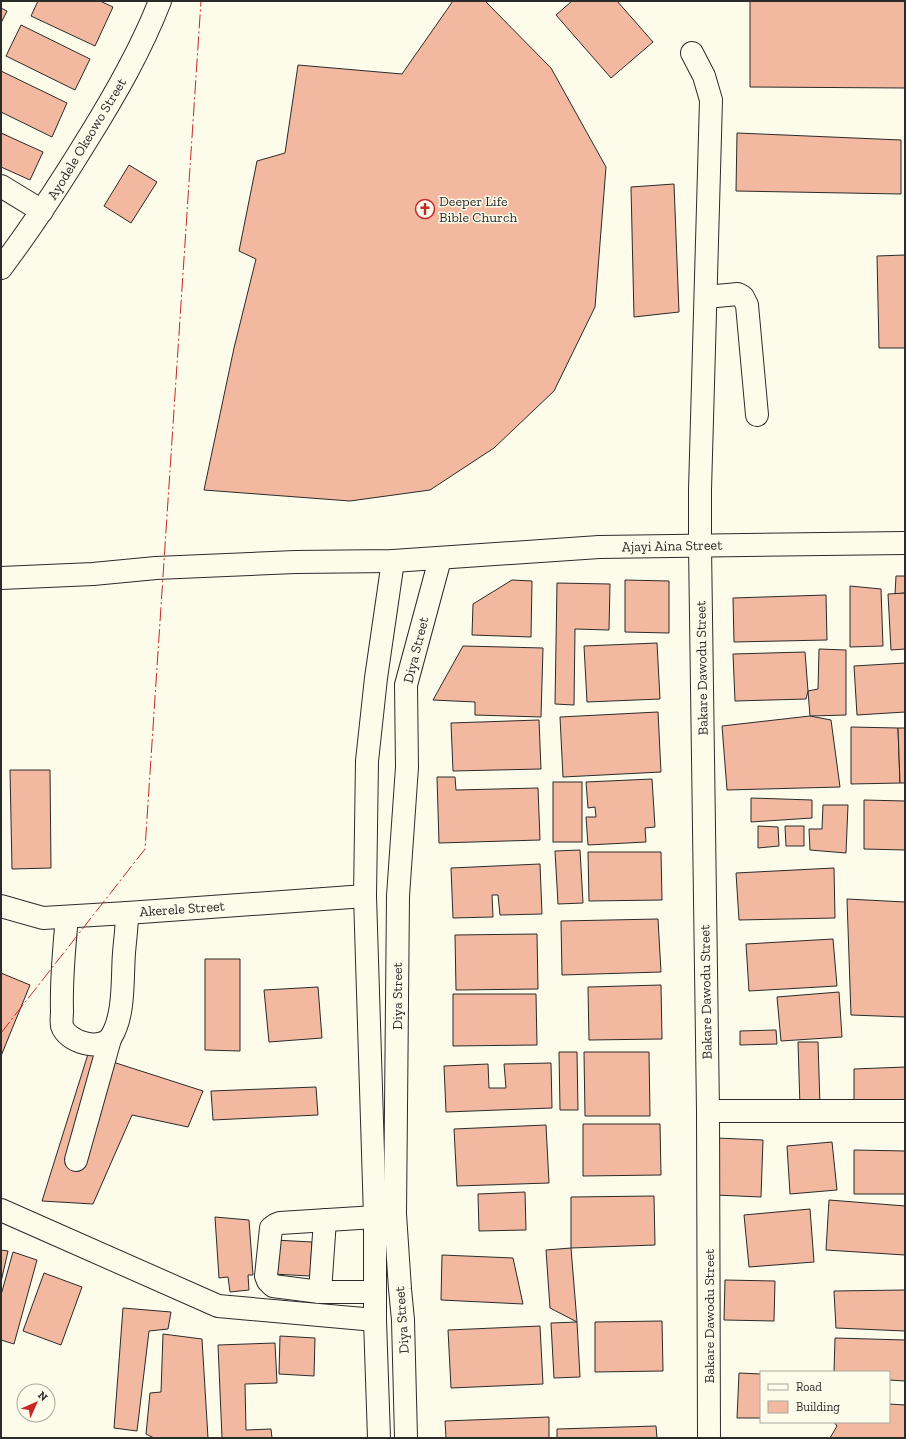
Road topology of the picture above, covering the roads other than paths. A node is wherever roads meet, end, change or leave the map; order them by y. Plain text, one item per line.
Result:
1 (160, 1) edge
2 (692, 53) dead end
3 (1, 186) edge
4 (42, 212) junction
5 (1, 268) edge
6 (706, 297) junction
7 (757, 415) dead end
8 (905, 543) edge
9 (700, 546) junction
10 (440, 559) junction
11 (393, 561) junction
12 (1, 578) edge
13 (365, 896) junction
14 (2, 908) edge
15 (127, 913) junction
16 (67, 917) junction
17 (110, 1039) junction
18 (708, 1111) junction
19 (905, 1111) edge
20 (76, 1160) dead end
21 (1, 1210) edge
22 (375, 1218) junction
23 (325, 1220) junction
24 (320, 1292) junction
25 (375, 1292) junction
26 (375, 1320) junction
27 (379, 1438) edge
28 (406, 1438) edge
29 (710, 1438) edge

1 - 4 street, Ayodele Okeowo Street
2 - 6 street, Bakare Dawodu Street
3 - 4 street
4 - 5 street, Ayodele Okeowo Street
6 - 7 street
6 - 9 street, Bakare Dawodu Street
8 - 9 street, Ajayi Aina Street
9 - 10 street, Ajayi Aina Street
9 - 18 street, Bakare Dawodu Street
10 - 11 street, Ajayi Aina Street
10 - 28 street, Diya Street
11 - 12 street, Ajayi Aina Street
11 - 13 street, Diya Street
13 - 15 street, Akerele Street
13 - 22 street, Diya Street
14 - 16 street, Akerele Street
15 - 16 street, Akerele Street
15 - 17 street
16 - 17 street
17 - 20 street
18 - 19 street
18 - 29 street, Bakare Dawodu Street
21 - 26 street
22 - 23 street
22 - 25 street, Diya Street
23 - 24 street
23 - 24 street
24 - 25 street
25 - 26 street, Diya Street
26 - 27 street, Diya Street

